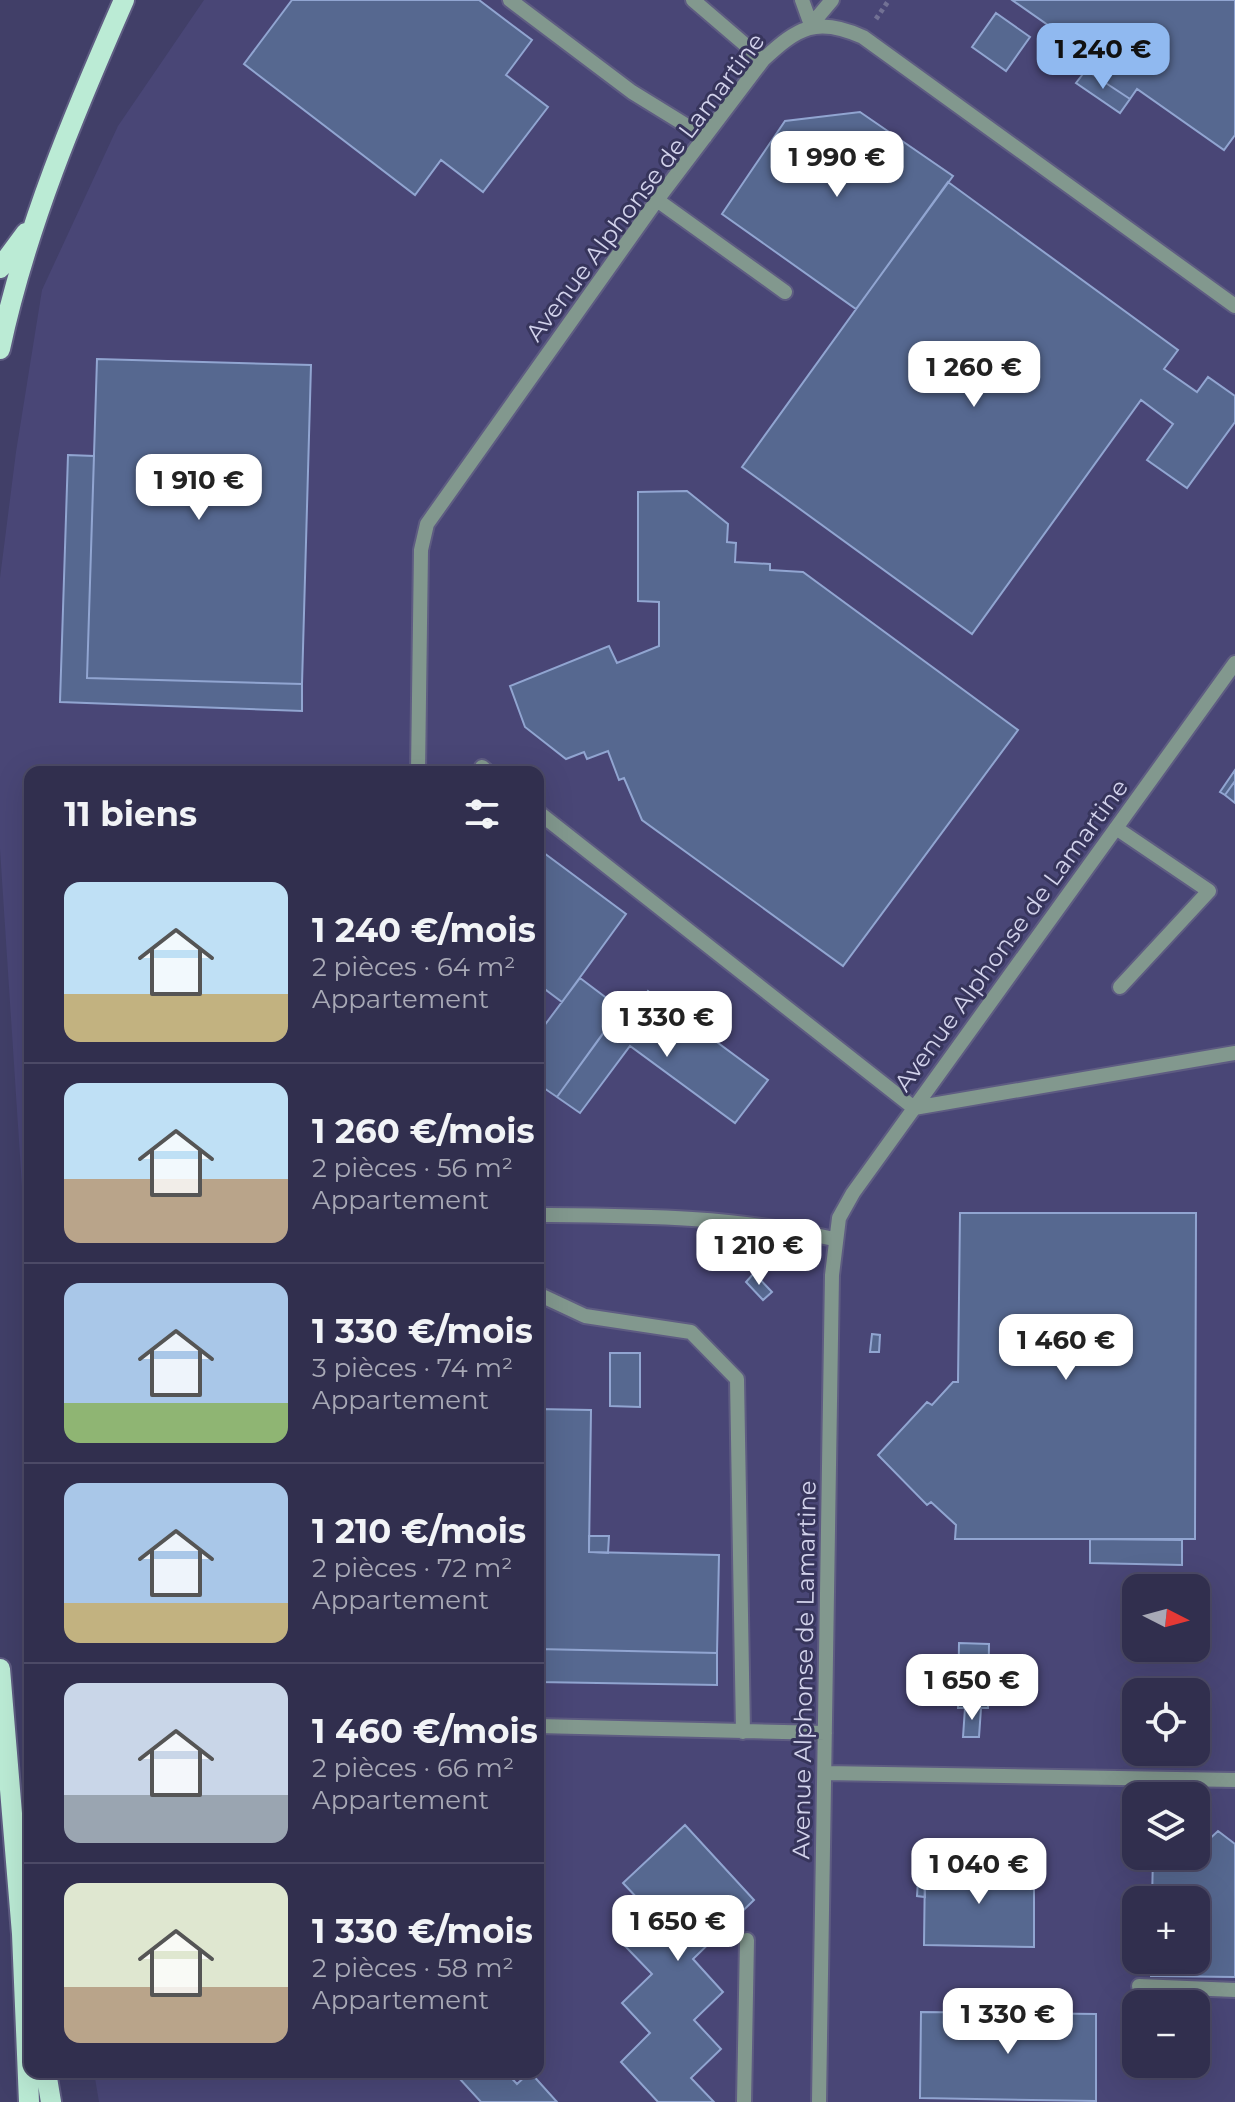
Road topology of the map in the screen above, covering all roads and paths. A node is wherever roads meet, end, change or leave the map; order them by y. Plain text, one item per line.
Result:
1 (124, 0) edge
2 (510, 0) edge
3 (693, 0) edge
4 (802, 0) edge
5 (832, 0) edge
6 (811, 25) junction
7 (763, 60) junction
8 (705, 137) junction
9 (657, 200) junction
10 (34, 222) junction
11 (0, 268) edge
12 (785, 292) dead end
13 (1235, 306) edge
14 (0, 349) edge
15 (1235, 663) edge
16 (418, 766) edge
17 (544, 817) edge
18 (1116, 828) junction
19 (1120, 987) dead end
20 (1235, 1053) edge
21 (914, 1108) junction
22 (544, 1215) edge
23 (834, 1239) junction
24 (544, 1297) edge
25 (0, 1669) edge
26 (544, 1726) edge
27 (743, 1732) junction
28 (825, 1733) junction
29 (825, 1773) junction
30 (1235, 1780) edge
31 (22, 1934) junction
32 (747, 1940) dead end
33 (24, 1946) edge
34 (24, 1982) edge
35 (1139, 1986) dead end
36 (1235, 1990) edge
37 (28, 2078) edge
38 (47, 2078) edge
39 (29, 2102) edge
40 (51, 2102) edge
41 (744, 2102) edge
42 (819, 2102) edge

1 - 10 main road
2 - 8 street
3 - 7 street
4 - 6 street
5 - 6 street, Avenue Alphonse de Lamartine
6 - 7 street, Avenue Alphonse de Lamartine
6 - 13 street
7 - 8 street, Avenue Alphonse de Lamartine
8 - 9 street, Avenue Alphonse de Lamartine
9 - 12 street
9 - 16 street, Avenue Alphonse de Lamartine
10 - 11 main road
10 - 14 main road
15 - 18 street, Avenue Alphonse de Lamartine
17 - 21 street
18 - 19 street
18 - 21 street, Avenue Alphonse de Lamartine
20 - 21 street
21 - 23 street, Avenue Alphonse de Lamartine
22 - 23 street
23 - 28 street, Avenue Alphonse de Lamartine
24 - 27 street
25 - 31 main road
26 - 27 street
27 - 28 street
28 - 29 street, Avenue Alphonse de Lamartine
29 - 30 street
29 - 42 street, Avenue Alphonse de Lamartine
31 - 33 main road
31 - 34 main road
32 - 41 street
35 - 36 street
37 - 39 main road
38 - 40 main road

